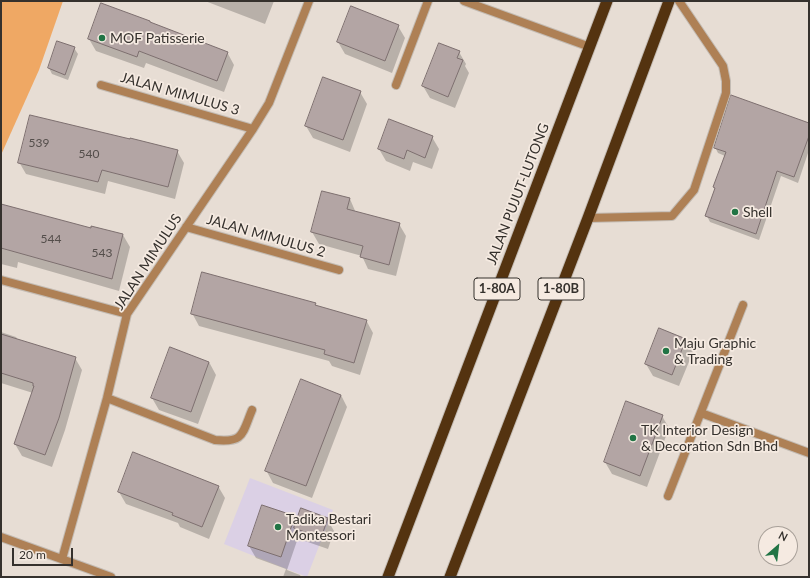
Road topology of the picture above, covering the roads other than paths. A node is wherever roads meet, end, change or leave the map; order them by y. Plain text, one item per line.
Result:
1 (309, 1) edge
2 (428, 1) edge
3 (464, 1) edge
4 (607, 1) edge
5 (668, 1) edge
6 (679, 1) edge
7 (590, 47) junction
8 (101, 85) dead end
9 (396, 85) dead end
10 (253, 128) junction
11 (588, 218) junction
12 (186, 227) junction
13 (339, 270) dead end
14 (1, 280) edge
15 (742, 305) dead end
16 (127, 314) junction
17 (107, 398) junction
18 (252, 410) dead end
19 (701, 413) junction
20 (809, 453) edge
21 (668, 496) dead end
22 (1, 536) edge
23 (62, 560) junction
24 (111, 577) edge
25 (388, 577) edge
26 (450, 577) edge

1 - 10 street, JALAN MIMULUS
2 - 9 street
3 - 7 street
4 - 7 highway, JALAN PUJUT-LUTONG / 1-80A
5 - 11 highway, 1-80B
6 - 11 street
7 - 25 highway, JALAN PUJUT-LUTONG / 1-80A
8 - 10 street, JALAN MIMULUS 3
10 - 12 street, JALAN MIMULUS
11 - 26 highway, 1-80B
12 - 13 street, JALAN MIMULUS 2
12 - 16 street, JALAN MIMULUS
14 - 16 street
15 - 19 street
16 - 17 street, JALAN MIMULUS
17 - 18 street
17 - 23 street, JALAN MIMULUS
19 - 20 street
19 - 21 street
22 - 23 street
23 - 24 street

